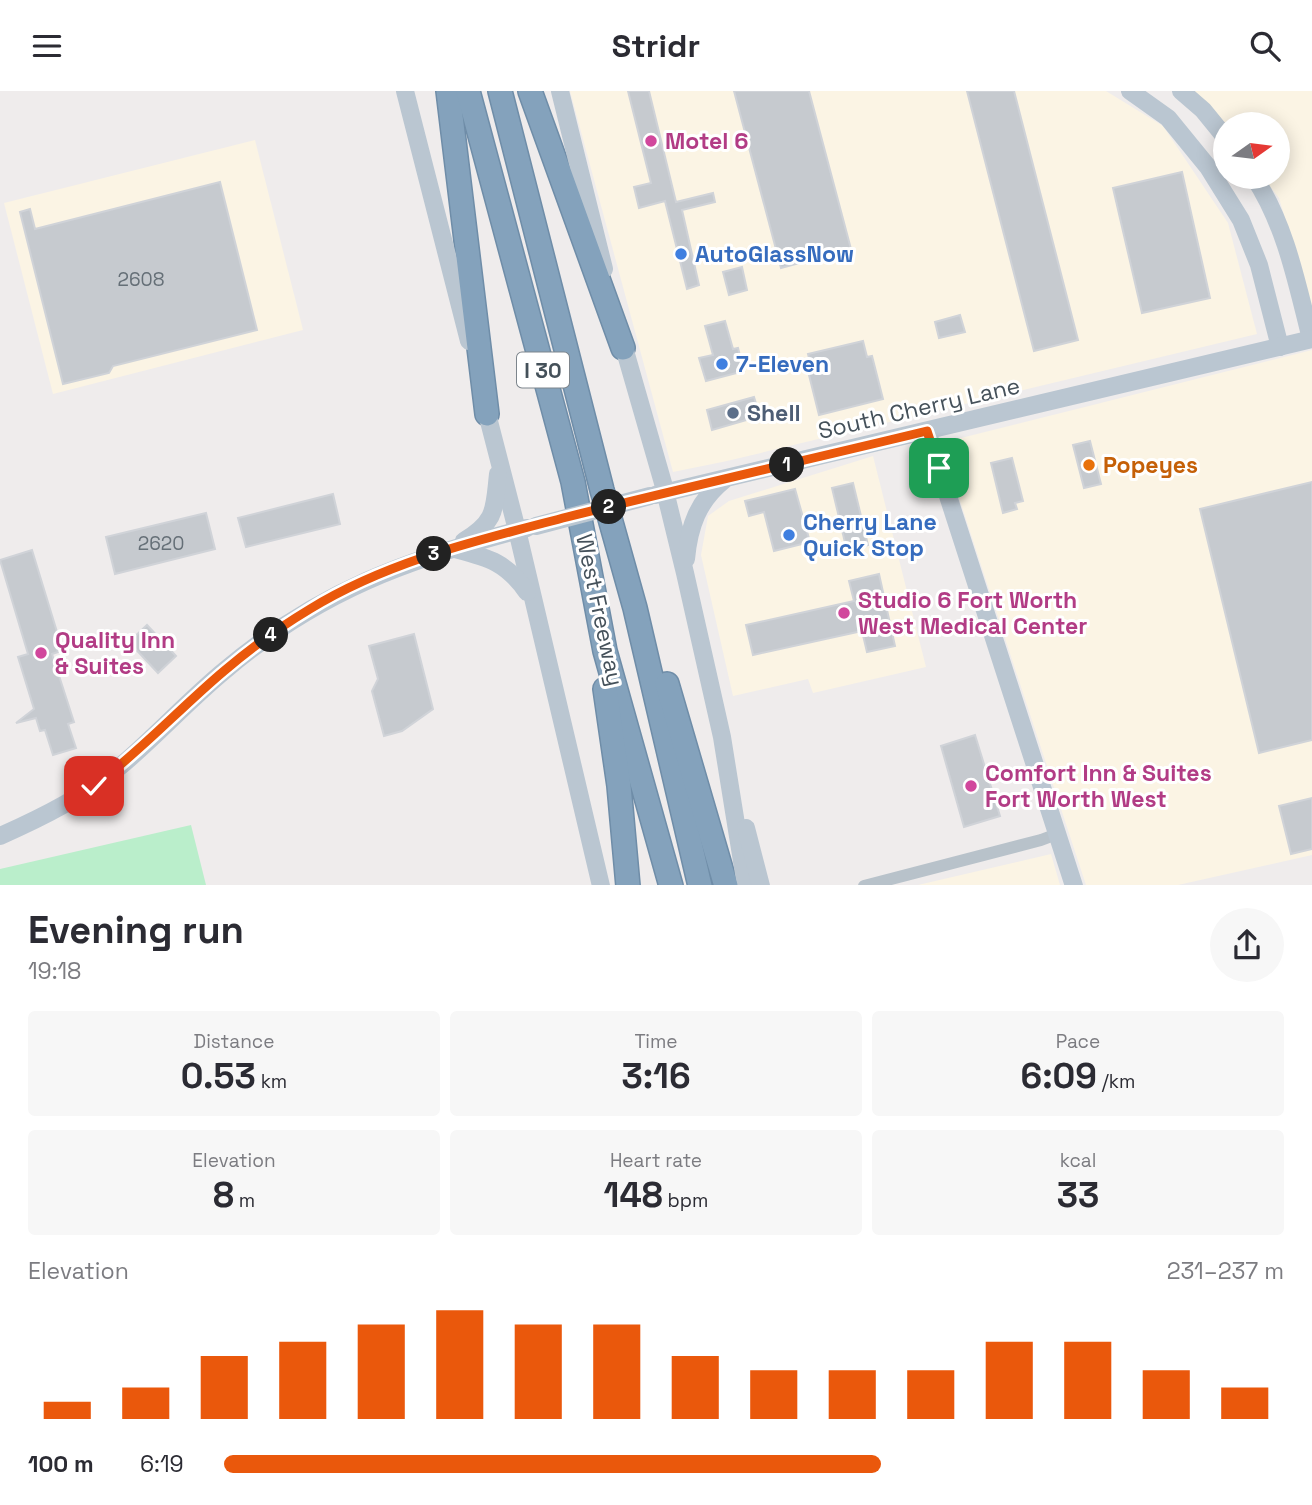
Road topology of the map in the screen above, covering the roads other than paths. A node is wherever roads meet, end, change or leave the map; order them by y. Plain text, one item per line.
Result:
1 (405, 91) edge
2 (448, 91) edge
3 (468, 91) edge
4 (500, 91) edge
5 (530, 91) edge
6 (560, 91) edge
7 (1130, 91) edge
8 (1181, 91) edge
9 (1213, 122) edge
10 (1261, 189) edge
11 (1312, 339) edge
12 (1280, 347) junction
13 (623, 348) junction
14 (487, 414) junction
15 (927, 431) junction
16 (500, 463) junction
17 (724, 479) junction
18 (658, 494) junction
19 (517, 530) junction
20 (452, 548) junction
21 (685, 573) junction
22 (533, 601) junction
23 (635, 608) junction
24 (605, 651) junction
25 (722, 737) junction
26 (1057, 834) junction
27 (0, 836) edge
28 (601, 885) edge
29 (628, 885) edge
30 (671, 885) edge
31 (700, 885) edge
32 (726, 885) edge
33 (746, 885) edge
34 (761, 885) edge
35 (864, 885) edge
36 (1074, 885) edge

1 - 14 street
2 - 14 highway
3 - 24 highway, West Freeway / I 30
4 - 23 highway, West Freeway / I 30
5 - 13 highway
6 - 13 street
7 - 12 street
8 - 9 street
10 - 11 street
11 - 12 street, South Cherry Lane
12 - 15 street, South Cherry Lane
13 - 18 street
14 - 16 street
15 - 17 street, South Cherry Lane
15 - 26 street
16 - 19 street
16 - 20 street
17 - 18 street, South Cherry Lane
17 - 21 street
18 - 19 street, South Cherry Lane, bridge
18 - 21 street
19 - 20 street, South Cherry Lane
19 - 22 street
20 - 22 street
20 - 27 street, South Cherry Lane
21 - 25 street
22 - 28 street
23 - 31 highway, West Freeway / I 30
23 - 32 highway
24 - 29 highway
24 - 30 highway, West Freeway / I 30
25 - 33 street
25 - 34 street
26 - 35 street
26 - 36 street

